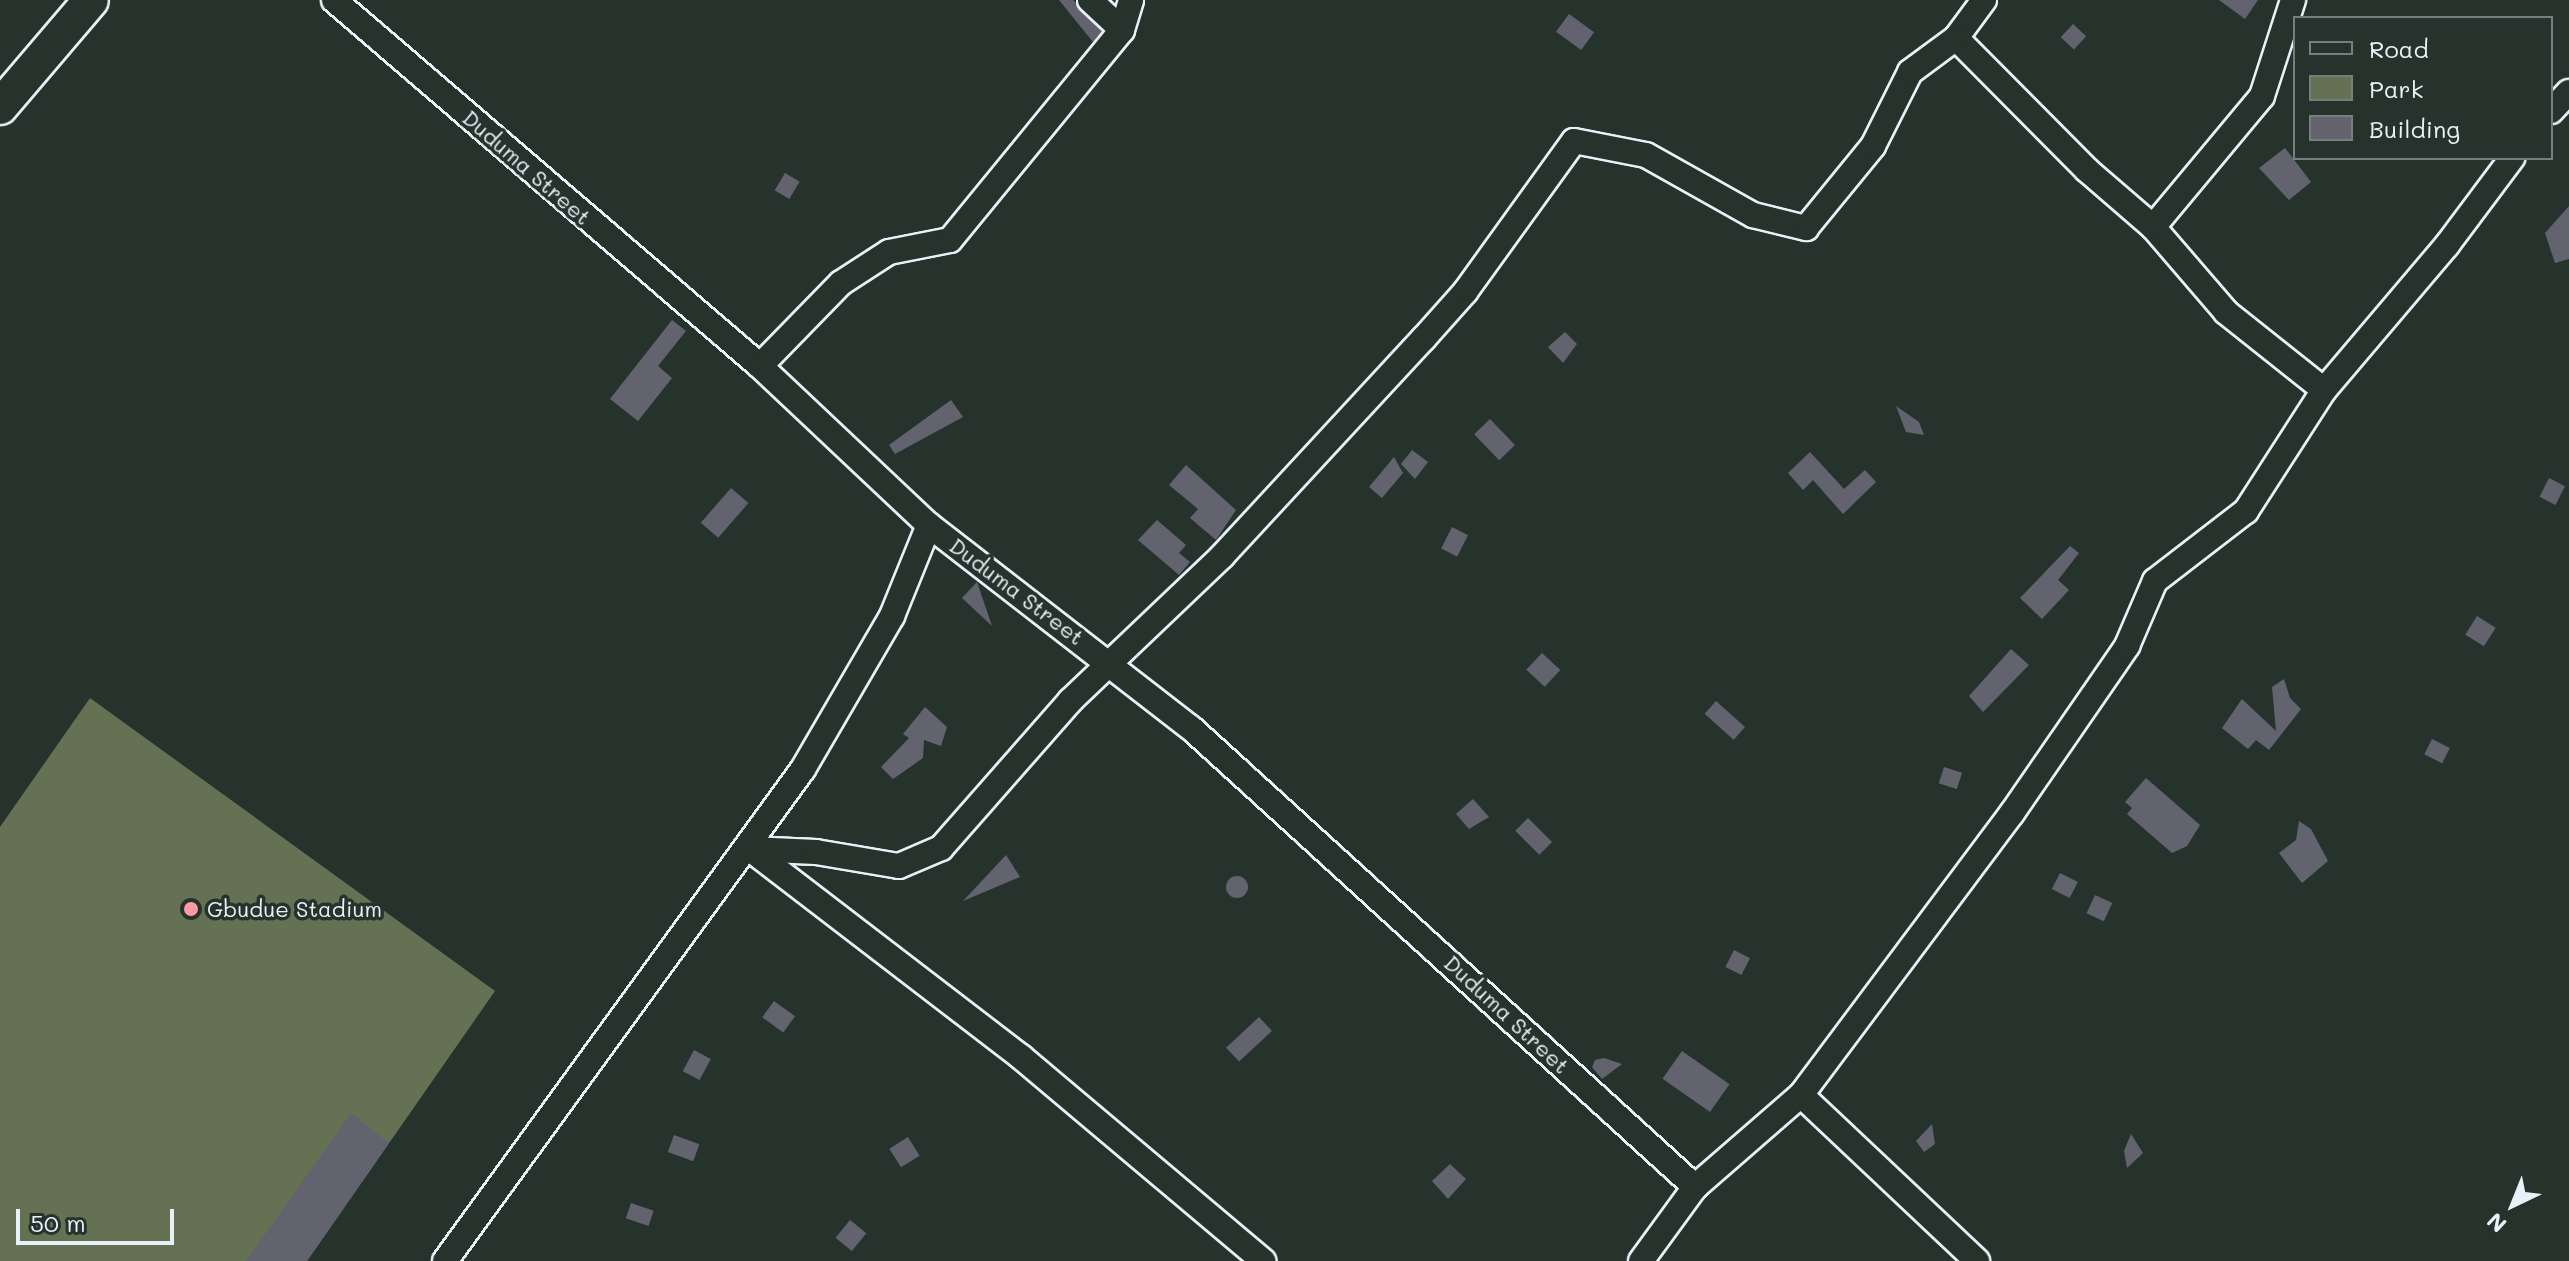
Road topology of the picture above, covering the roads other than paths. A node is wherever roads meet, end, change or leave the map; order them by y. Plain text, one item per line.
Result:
1 (91, 0) edge
2 (334, 0) edge
3 (1090, 0) edge
4 (1131, 0) edge
5 (1984, 0) edge
6 (2293, 0) edge
7 (1122, 30) junction
8 (1956, 38) junction
9 (2569, 92) edge
10 (0, 107) edge
11 (2553, 109) edge
12 (2511, 160) edge
13 (2153, 227) junction
14 (760, 366) junction
15 (2324, 390) junction
16 (929, 525) junction
17 (1111, 662) junction
18 (750, 849) junction
19 (1801, 1095) junction
20 (1695, 1187) junction
21 (445, 1261) edge
22 (1263, 1261) edge
23 (1641, 1261) edge
24 (1977, 1261) edge

1 - 10 street
2 - 14 street, Duduma Street
3 - 7 street
4 - 7 street
5 - 8 street
6 - 13 street
7 - 14 street
8 - 13 street
8 - 17 street
9 - 11 street
12 - 15 street
13 - 15 street
14 - 16 street, Duduma Street
15 - 19 street
16 - 17 street, Duduma Street
16 - 18 street
17 - 18 street
17 - 20 street, Duduma Street
18 - 21 street
18 - 22 street
19 - 20 street
19 - 24 street
20 - 23 street

